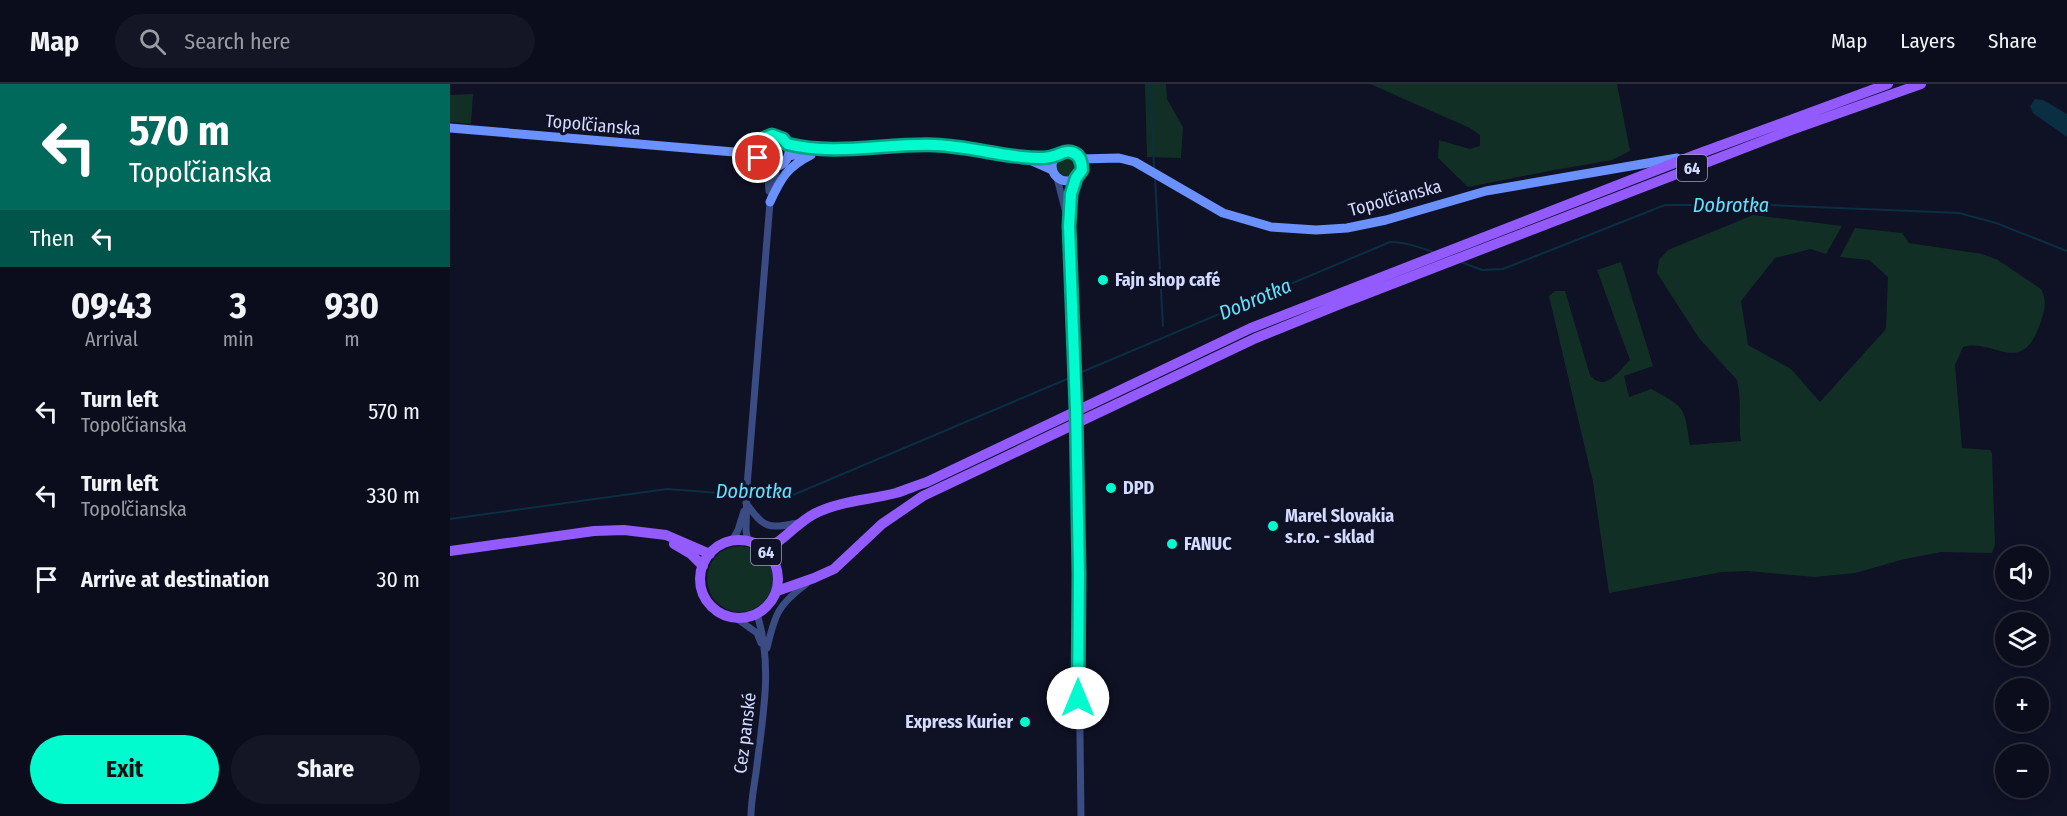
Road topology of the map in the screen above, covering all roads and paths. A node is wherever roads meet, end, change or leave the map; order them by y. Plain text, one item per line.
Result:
1 (1888, 84) edge
2 (1921, 84) edge
3 (450, 128) edge
4 (787, 144) junction
5 (757, 146) junction
6 (822, 150) junction
7 (734, 152) junction
8 (1695, 155) junction
9 (788, 156) junction
10 (1056, 156) junction
11 (1022, 157) junction
12 (758, 158) junction
13 (1080, 159) junction
14 (772, 166) junction
15 (1055, 174) junction
16 (1076, 178) junction
17 (770, 202) junction
18 (1069, 226) junction
19 (1086, 412) junction
20 (746, 503) junction
21 (801, 522) junction
22 (655, 534) junction
23 (732, 541) junction
24 (748, 541) junction
25 (764, 549) junction
26 (450, 551) edge
27 (710, 554) junction
28 (703, 566) junction
29 (814, 579) junction
30 (777, 591) junction
31 (757, 614) junction
32 (736, 618) junction
33 (766, 654) junction
34 (752, 816) edge
35 (1081, 816) edge

1 - 8 main road, 64
2 - 19 main road, 64
3 - 7 street, Topoľčianska
4 - 5 street, Topoľčianska
4 - 6 street, Topoľčianska
4 - 9 street
5 - 7 street, Topoľčianska
5 - 12 street
6 - 9 street, Topoľčianska
6 - 11 street, Topoľčianska
6 - 17 street
7 - 12 street, Topoľčianska
8 - 13 street, Topoľčianska
8 - 19 main road, 64
9 - 14 street
10 - 11 street, Topoľčianska
10 - 13 street
10 - 15 street
11 - 15 street, Topoľčianska
12 - 14 street, Topoľčianska
13 - 16 street
14 - 17 street
15 - 16 street
15 - 18 street
16 - 18 street
17 - 20 street
18 - 35 street
19 - 21 main road, 64
19 - 29 main road, 64
20 - 21 street
20 - 23 street
20 - 24 street
21 - 25 main road, 64
22 - 26 main road
22 - 27 main road
22 - 28 main road
23 - 24 main road, 64
23 - 27 main road, 64
24 - 25 main road, 64
25 - 30 main road, 64
27 - 28 main road, 64
28 - 32 main road
29 - 30 main road, 64
29 - 33 street
30 - 31 main road, 64
31 - 32 main road
31 - 33 street
32 - 33 street
33 - 34 street, Cez panské

